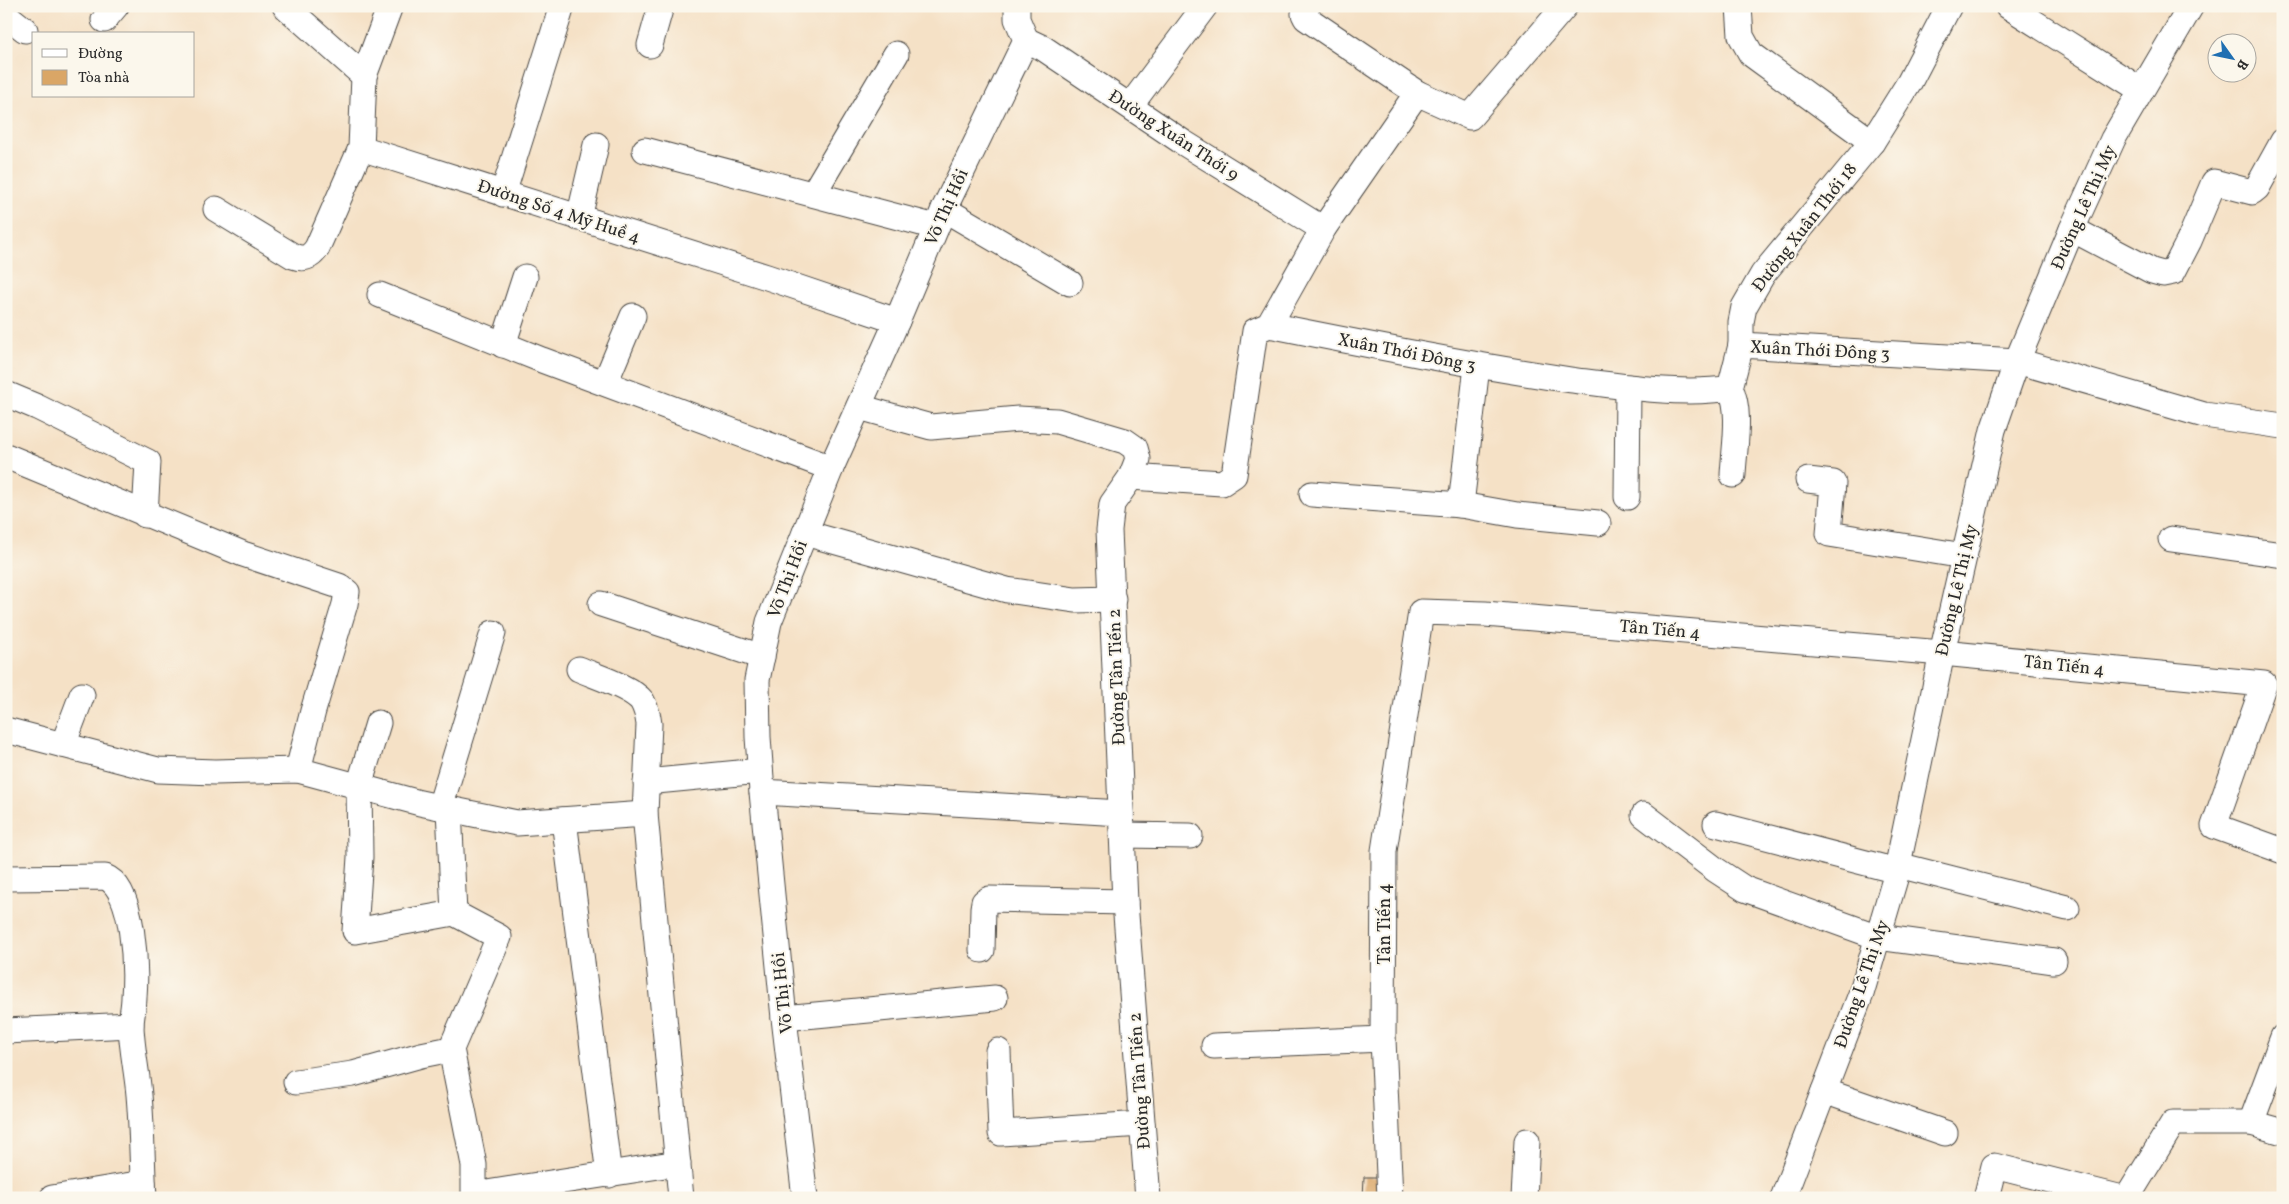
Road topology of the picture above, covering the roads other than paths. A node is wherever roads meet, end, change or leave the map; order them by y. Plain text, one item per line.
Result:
1 (285, 6) edge
2 (390, 6) edge
3 (562, 6) edge
4 (662, 6) edge
5 (1205, 6) edge
6 (1565, 6) edge
7 (1738, 6) edge
8 (1949, 6) edge
9 (2008, 6) edge
10 (2190, 6) edge
11 (1305, 7) edge
12 (1015, 18) edge
13 (650, 44) dead end
14 (896, 54) dead end
15 (364, 76) junction
16 (2141, 90) junction
17 (1417, 93) junction
18 (1130, 106) junction
19 (2283, 141) edge
20 (1872, 142) junction
21 (596, 145) dead end
22 (361, 148) junction
23 (645, 150) dead end
24 (503, 194) junction
25 (813, 194) junction
26 (216, 209) dead end
27 (579, 218) junction
28 (940, 218) junction
29 (1323, 229) junction
30 (2072, 229) junction
31 (525, 277) dead end
32 (1070, 282) dead end
33 (380, 295) dead end
34 (633, 316) dead end
35 (897, 321) junction
36 (1269, 325) junction
37 (503, 345) junction
38 (1741, 345) junction
39 (2017, 361) junction
40 (1477, 366) junction
41 (605, 383) junction
42 (1628, 387) junction
43 (1730, 388) junction
44 (6, 394) edge
45 (859, 407) junction
46 (2283, 426) edge
47 (6, 456) edge
48 (831, 468) junction
49 (1733, 475) dead end
50 (1131, 477) junction
51 (1808, 480) dead end
52 (1312, 494) dead end
53 (1627, 497) dead end
54 (1462, 505) junction
55 (145, 515) junction
56 (1598, 523) dead end
57 (805, 533) junction
58 (2172, 539) dead end
59 (1964, 556) junction
60 (2283, 556) edge
61 (1113, 599) junction
62 (601, 604) dead end
63 (493, 633) dead end
64 (1942, 653) junction
65 (762, 657) junction
66 (578, 669) dead end
67 (2273, 679) edge
68 (82, 695) dead end
69 (378, 723) dead end
70 (6, 730) edge
71 (62, 745) junction
72 (298, 770) junction
73 (646, 782) junction
74 (761, 782) junction
75 (359, 786) junction
76 (444, 808) junction
77 (645, 814) junction
78 (1644, 814) dead end
79 (564, 820) junction
80 (1122, 824) junction
81 (1716, 824) dead end
82 (1190, 836) dead end
83 (2283, 851) edge
84 (1897, 868) junction
85 (6, 878) edge
86 (1125, 902) junction
87 (2067, 908) dead end
88 (454, 913) junction
89 (1878, 937) junction
90 (982, 950) dead end
91 (2054, 961) dead end
92 (995, 998) dead end
93 (784, 1018) junction
94 (131, 1025) junction
95 (6, 1031) edge
96 (2283, 1037) edge
97 (1383, 1039) junction
98 (1214, 1046) dead end
99 (451, 1049) junction
100 (998, 1051) dead end
101 (296, 1082) dead end
102 (1824, 1091) junction
103 (2251, 1123) junction
104 (1142, 1124) junction
105 (2283, 1132) edge
106 (1945, 1133) dead end
107 (1527, 1141) dead end
108 (678, 1163) junction
109 (609, 1175) junction
110 (143, 1191) edge
111 (470, 1197) edge
112 (52, 1198) edge
113 (681, 1198) edge
114 (805, 1198) edge
115 (1148, 1198) edge
116 (1390, 1198) edge
117 (1524, 1198) edge
118 (1783, 1198) edge
119 (1986, 1198) edge
120 (2122, 1198) edge
121 (2127, 1198) edge

1 - 15 street
2 - 15 street
3 - 24 street
4 - 13 street
5 - 18 street
6 - 17 street
7 - 20 street
8 - 20 street, Đường Xuân Thới 18
9 - 16 street
10 - 16 street, Đường Lê Thị My
11 - 17 street
12 - 18 street, Đường Xuân Thới 9
12 - 28 street, Võ Thị Hồi
14 - 25 street
15 - 22 street
16 - 30 street, Đường Lê Thị My
17 - 29 street
18 - 29 street, Đường Xuân Thới 9
19 - 30 street
20 - 38 street, Đường Xuân Thới 18
21 - 27 street
22 - 24 street, Đường Số 4 Mỹ Huề 4
22 - 26 street
23 - 25 street
24 - 27 street, Đường Số 4 Mỹ Huề 4
25 - 28 street
27 - 35 street, Đường Số 4 Mỹ Huề 4
28 - 32 street
28 - 35 street, Võ Thị Hồi
29 - 36 street
30 - 39 street, Đường Lê Thị My
31 - 37 street
33 - 37 street
34 - 41 street
35 - 45 street, Võ Thị Hồi
36 - 40 street, Xuân Thới Đông 3
36 - 50 street
37 - 41 street
38 - 39 street, Xuân Thới Đông 3
38 - 43 street, Xuân Thới Đông 3
39 - 46 street, Xuân Thới Đông 3
39 - 59 street, Đường Lê Thị My
40 - 42 street, Xuân Thới Đông 3
40 - 54 street
41 - 48 street
42 - 43 street, Xuân Thới Đông 3
42 - 53 street
43 - 49 street
44 - 55 street
45 - 48 street, Võ Thị Hồi
45 - 50 street, Đường Tân Tiến 2
47 - 55 street
48 - 57 street, Võ Thị Hồi
50 - 61 street, Đường Tân Tiến 2
51 - 59 street
52 - 54 street
54 - 56 street
55 - 72 street
57 - 61 street
57 - 65 street, Võ Thị Hồi
58 - 60 street
59 - 64 street, Đường Lê Thị My
61 - 80 street, Đường Tân Tiến 2
62 - 65 street
63 - 76 street
64 - 67 street, Tân Tiến 4
64 - 84 street, Đường Lê Thị My
64 - 97 street, Tân Tiến 4
65 - 74 street, Võ Thị Hồi
66 - 73 street
67 - 83 street, Tân Tiến 4
68 - 71 street
69 - 75 street
70 - 71 street
71 - 72 street
72 - 75 street
73 - 74 street
73 - 77 street
74 - 80 street
74 - 93 street, Võ Thị Hồi
75 - 76 street
75 - 88 street
76 - 79 street
76 - 88 street
77 - 79 street
77 - 108 street
78 - 89 street
79 - 109 street
80 - 82 street
80 - 86 street, Đường Tân Tiến 2
81 - 84 street
84 - 87 street
84 - 89 street, Đường Lê Thị My
85 - 94 street
86 - 90 street
86 - 104 street, Đường Tân Tiến 2
88 - 99 street
89 - 91 street
89 - 102 street, Đường Lê Thị My
92 - 93 street
93 - 114 street, Võ Thị Hồi
94 - 95 street
94 - 110 street
96 - 103 street
97 - 98 street
97 - 116 street, Tân Tiến 4
99 - 101 street
99 - 111 street
100 - 104 street
102 - 106 street
102 - 118 street, Đường Lê Thị My
103 - 105 street
103 - 121 street
104 - 115 street, Đường Tân Tiến 2
107 - 117 street
108 - 109 street
108 - 113 street
109 - 111 street
110 - 112 street
119 - 120 street

